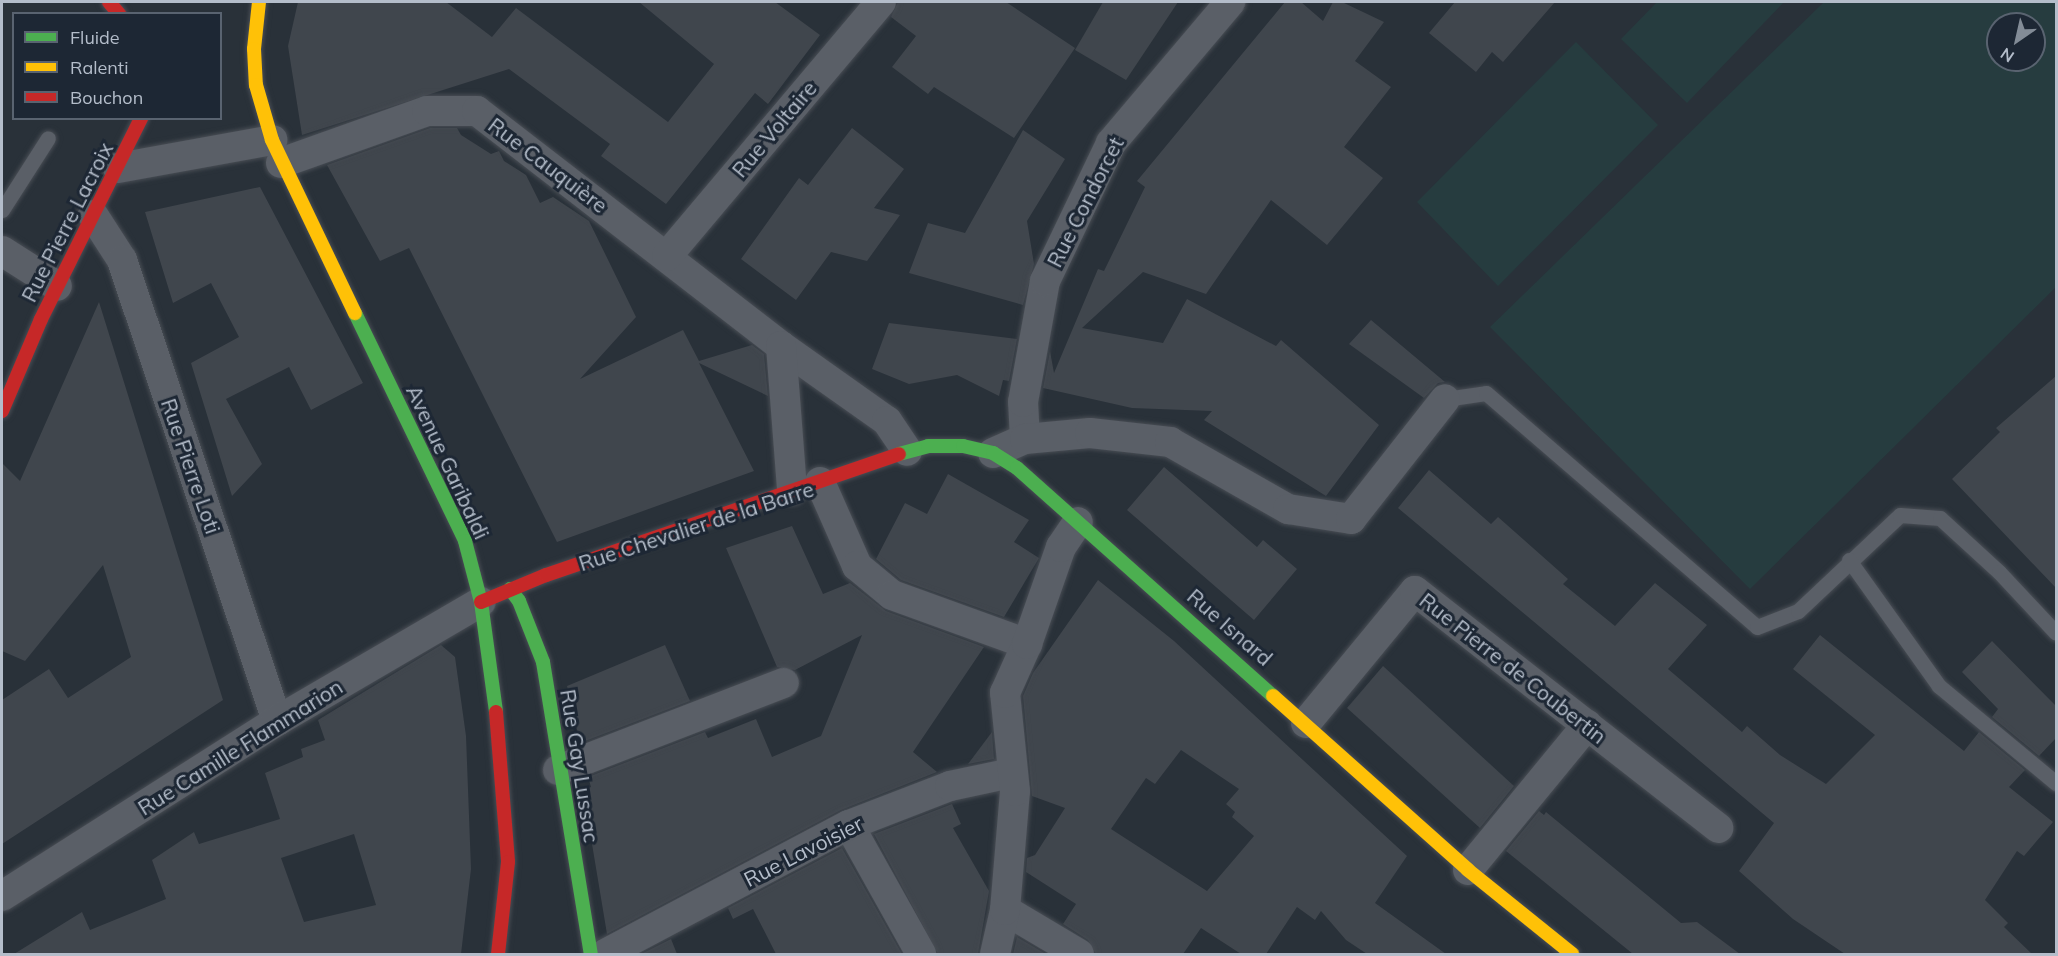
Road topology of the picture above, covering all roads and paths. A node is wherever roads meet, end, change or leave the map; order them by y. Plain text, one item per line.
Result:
1 (259, 2) edge
2 (1230, 2) edge
3 (873, 4) edge
4 (140, 120) edge
5 (48, 138) dead end
6 (276, 151) junction
7 (118, 168) junction
8 (2, 210) edge
9 (93, 215) junction
10 (2, 251) edge
11 (667, 256) junction
12 (57, 286) junction
13 (781, 346) junction
14 (1445, 399) joint
15 (2, 411) edge
16 (1025, 439) junction
17 (906, 452) junction
18 (993, 453) junction
19 (806, 486) junction
20 (1078, 522) junction
21 (1849, 560) junction
22 (510, 589) junction
23 (481, 602) junction
24 (508, 615) dead end
25 (2056, 633) edge
26 (1027, 644) junction
27 (784, 683) dead end
28 (278, 722) junction
29 (1306, 723) junction
30 (1587, 725) junction
31 (558, 770) junction
32 (514, 772) dead end
33 (1011, 773) junction
34 (2056, 783) edge
35 (503, 801) junction
36 (849, 825) junction
37 (1718, 828) dead end
38 (1468, 870) junction
39 (2, 896) edge
40 (1005, 910) junction
41 (498, 954) edge
42 (591, 954) edge
43 (605, 954) edge
44 (921, 954) edge
45 (995, 954) edge
46 (1079, 954) edge
47 (1572, 954) edge

1 - 6 street, Avenue Garibaldi
2 - 16 street, Rue Condorcet
3 - 11 street, Rue Voltaire
4 - 7 street, Rue Pierre Lacroix
5 - 8 lane
6 - 7 street, Rue Cauquière
6 - 11 street, Rue Cauquière
6 - 23 street, Avenue Garibaldi
7 - 9 street, Rue Pierre Lacroix
9 - 12 street, Rue Pierre Lacroix
9 - 28 street, Rue Pierre Loti
10 - 12 street
11 - 13 street, Rue Cauquière
12 - 15 street, Rue Pierre Lacroix
13 - 17 street, Rue Cauquière
13 - 19 street
14 - 16 street
14 - 21 lane
16 - 18 street
17 - 18 street, Rue Isnard
17 - 19 street, Rue Isnard
18 - 20 street, Rue Isnard
19 - 22 street, Rue Chevalier de la Barre
19 - 26 street, Rue Chevalier de la Barre
20 - 26 street
20 - 29 street, Rue Isnard
21 - 25 lane
21 - 34 lane
22 - 23 street, Rue Chevalier de la Barre
22 - 24 street
22 - 31 street, Rue Gay Lussac
23 - 28 street, Rue Camille Flammarion
23 - 35 street, Avenue Garibaldi
26 - 33 street
27 - 31 street
28 - 39 street, Rue Camille Flammarion
29 - 30 street, Rue Pierre de Coubertin
29 - 38 street, Rue Isnard
30 - 37 street, Rue Pierre de Coubertin
30 - 38 street
31 - 42 street, Rue Gay Lussac
32 - 35 street, Avenue Garibaldi
33 - 36 street, Rue Lavoisier
33 - 40 street
35 - 41 street, Avenue Garibaldi
36 - 43 street, Rue Lavoisier
36 - 44 street
38 - 47 street, Rue Isnard
40 - 45 street
40 - 46 street

